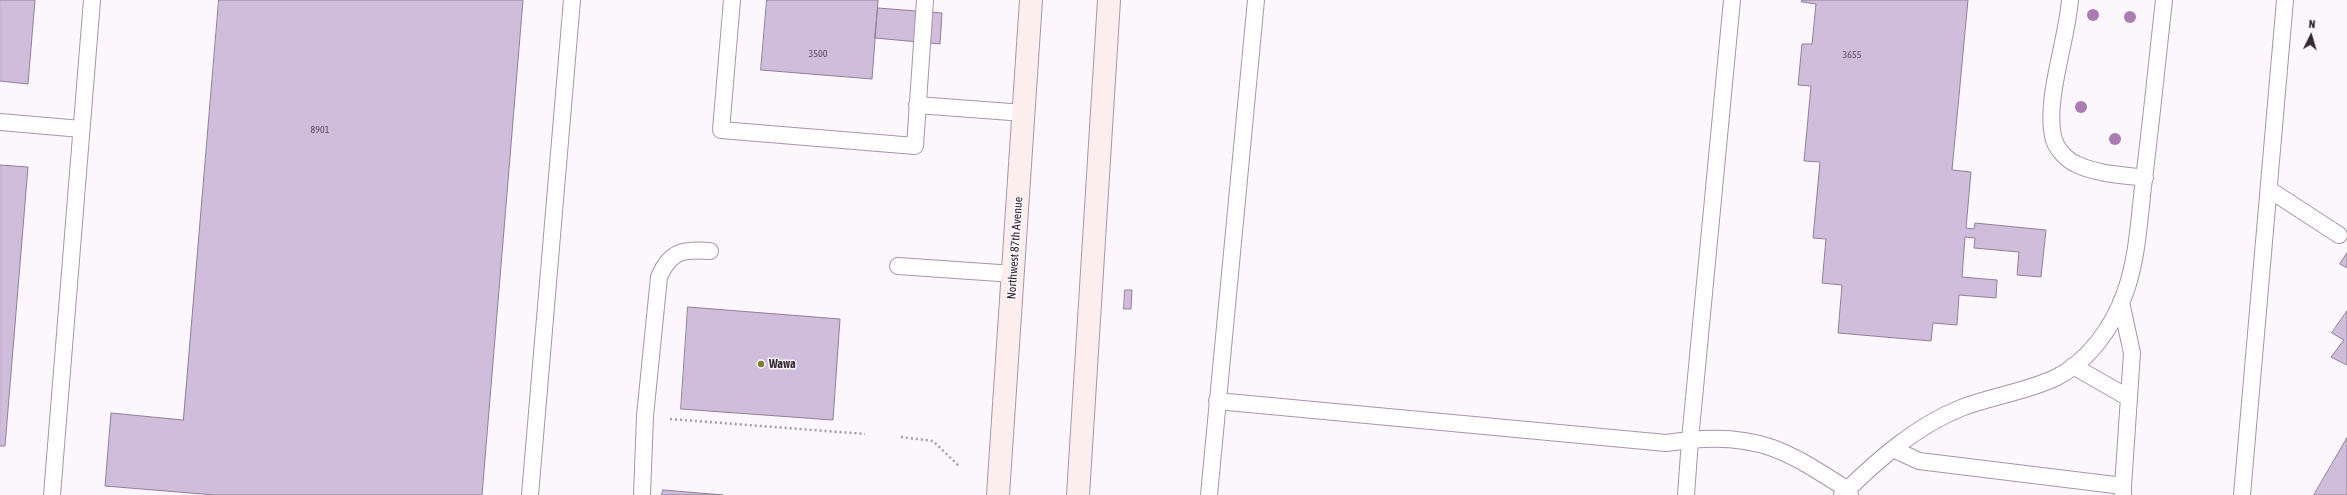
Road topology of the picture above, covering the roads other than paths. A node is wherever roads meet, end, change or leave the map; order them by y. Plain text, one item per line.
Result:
1 (92, 0) edge
2 (572, 0) edge
3 (732, 0) edge
4 (925, 0) edge
5 (1031, 0) edge
6 (1109, 0) edge
7 (1256, 0) edge
8 (1732, 0) edge
9 (2070, 0) edge
10 (2164, 0) edge
11 (2285, 0) edge
12 (918, 106) junction
13 (1024, 113) junction
14 (0, 122) edge
15 (81, 129) junction
16 (2144, 178) junction
17 (2270, 190) junction
18 (2339, 235) dead end
19 (710, 251) dead end
20 (898, 266) dead end
21 (1014, 274) junction
22 (2121, 302) junction
23 (2073, 366) junction
24 (2129, 398) junction
25 (1217, 401) junction
26 (1690, 440) junction
27 (1893, 449) junction
28 (2123, 491) edge
29 (1845, 494) edge
30 (52, 495) edge
31 (530, 495) edge
32 (642, 495) edge
33 (998, 495) edge
34 (1078, 495) edge
35 (1209, 495) edge
36 (1686, 495) edge
37 (2242, 495) edge

1 - 15 lane
2 - 31 lane
3 - 12 lane
4 - 12 lane
5 - 13 main road, Northwest 87th Avenue
6 - 34 main road
7 - 25 lane
8 - 26 lane
9 - 16 lane
10 - 16 lane
11 - 17 lane
12 - 13 lane
13 - 21 main road, Northwest 87th Avenue
14 - 15 lane
15 - 30 lane
16 - 22 lane
17 - 18 lane
17 - 37 lane
19 - 32 lane
20 - 21 lane
21 - 33 main road, Northwest 87th Avenue
22 - 23 lane
22 - 24 lane
23 - 24 lane
23 - 27 lane
24 - 28 lane
25 - 26 lane
25 - 35 lane
26 - 29 lane
26 - 36 lane
27 - 28 lane
27 - 29 lane

